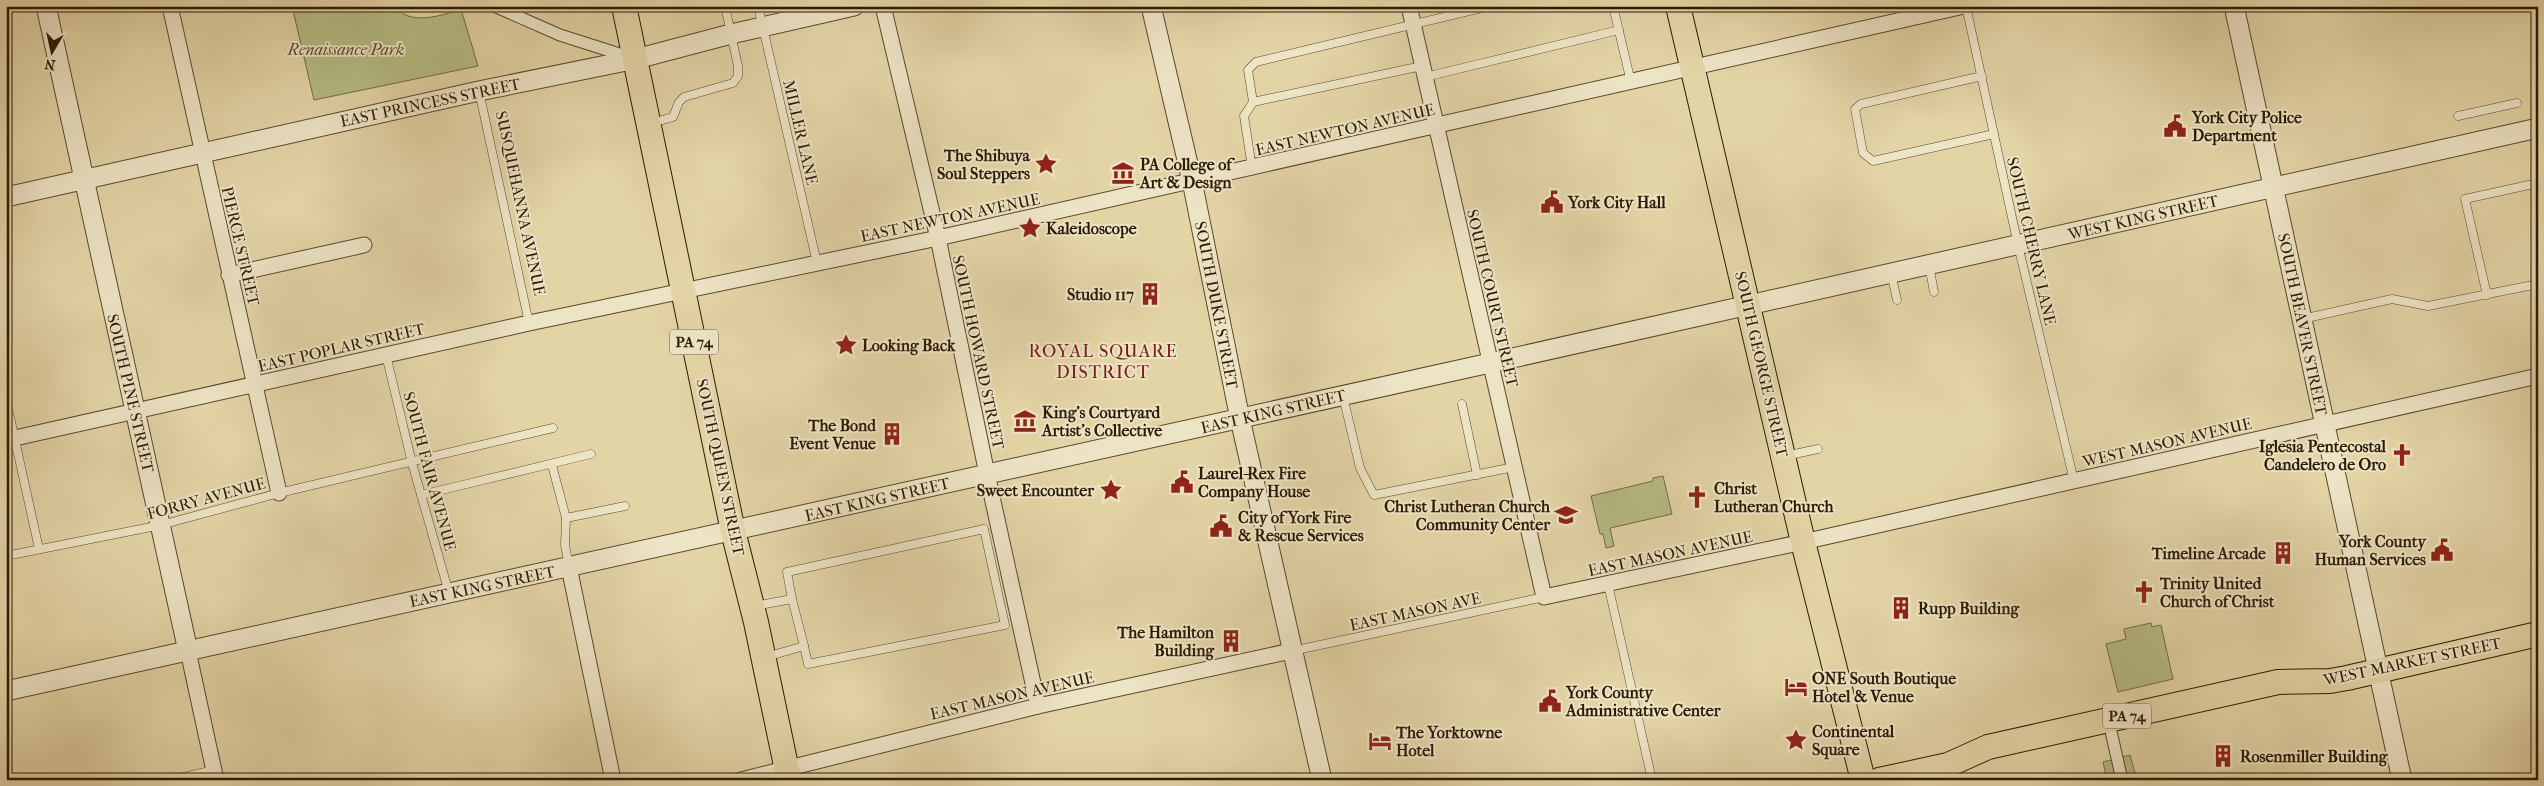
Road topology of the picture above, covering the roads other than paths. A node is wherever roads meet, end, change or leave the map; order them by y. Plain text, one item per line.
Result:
1 (46, 6) edge
2 (170, 6) edge
3 (494, 6) edge
4 (624, 6) edge
5 (725, 6) edge
6 (758, 6) edge
7 (854, 6) edge
8 (883, 6) edge
9 (1151, 6) edge
10 (1409, 6) edge
11 (1490, 6) edge
12 (1614, 6) edge
13 (1678, 6) edge
14 (1965, 6) edge
15 (2234, 6) edge
16 (1414, 25) junction
17 (763, 27) junction
18 (1619, 30) junction
19 (731, 34) junction
20 (636, 59) junction
21 (1692, 69) junction
22 (1424, 72) junction
23 (1982, 76) junction
24 (1631, 82) junction
25 (479, 90) junction
26 (1253, 102) junction
27 (2517, 103) dead end
28 (2458, 116) dead end
29 (650, 124) junction
30 (1436, 126) junction
31 (2538, 128) edge
32 (1994, 134) junction
33 (202, 153) junction
34 (1252, 168) junction
35 (83, 180) junction
36 (1192, 181) junction
37 (2538, 183) edge
38 (2273, 187) junction
39 (6, 197) edge
40 (938, 238) junction
41 (364, 245) dead end
42 (2018, 245) junction
43 (817, 263) junction
44 (1929, 264) junction
45 (1891, 273) junction
46 (229, 275) junction
47 (2538, 284) edge
48 (683, 291) junction
49 (1934, 292) dead end
50 (2487, 295) junction
51 (1898, 300) dead end
52 (1748, 305) junction
53 (2302, 319) junction
54 (529, 323) junction
55 (386, 355) junction
56 (1490, 363) junction
57 (2538, 376) edge
58 (254, 385) junction
59 (1343, 396) junction
60 (6, 399) edge
61 (1462, 404) dead end
62 (135, 412) junction
63 (1240, 419) junction
64 (2325, 424) junction
65 (553, 428) dead end
66 (11, 439) edge
67 (1818, 449) dead end
68 (591, 454) dead end
69 (1783, 456) junction
70 (412, 463) junction
71 (552, 465) junction
72 (1514, 467) junction
73 (987, 474) junction
74 (1477, 475) junction
75 (2074, 481) junction
76 (279, 494) junction
77 (421, 495) junction
78 (625, 506) dead end
79 (566, 518) junction
80 (161, 525) junction
81 (734, 531) junction
82 (1803, 542) junction
83 (39, 549) junction
84 (6, 556) edge
85 (569, 567) junction
86 (1608, 584) junction
87 (449, 593) junction
88 (1544, 598) junction
89 (792, 599) junction
90 (752, 606) junction
91 (2538, 634) edge
92 (804, 646) junction
93 (188, 650) junction
94 (1291, 651) junction
95 (764, 658) junction
96 (2379, 670) junction
97 (6, 691) edge
98 (1038, 706) junction
99 (2107, 715) junction
100 (788, 774) edge
101 (215, 775) edge
102 (171, 780) edge
103 (612, 780) edge
104 (741, 780) edge
105 (1322, 780) edge
106 (1652, 780) edge
107 (1863, 780) edge
108 (1879, 780) edge
109 (2122, 780) edge
110 (2402, 780) edge

1 - 35 street, SOUTH PINE STREET
2 - 33 street, PIERCE STREET
3 - 20 street
4 - 20 main road, SOUTH QUEEN STREET / PA 74
5 - 19 lane
6 - 17 lane, MILLER LANE
7 - 17 street, EAST PRINCESS STREET
8 - 40 street, SOUTH HOWARD STREET
9 - 36 street, SOUTH DUKE STREET
10 - 16 street, SOUTH COURT STREET
11 - 16 lane
12 - 18 lane
13 - 21 main road, SOUTH GEORGE STREET
14 - 21 street, EAST NEWTON AVENUE
14 - 23 lane, SOUTH CHERRY LANE
15 - 38 street, SOUTH BEAVER STREET
16 - 22 street, SOUTH COURT STREET
16 - 26 lane
17 - 19 street, EAST PRINCESS STREET
17 - 43 lane, MILLER LANE
18 - 22 lane
18 - 24 lane
19 - 20 street, EAST PRINCESS STREET
19 - 29 lane
20 - 25 street, EAST PRINCESS STREET
20 - 29 main road, SOUTH QUEEN STREET / PA 74
21 - 24 street, EAST NEWTON AVENUE
21 - 52 main road, SOUTH GEORGE STREET
22 - 26 lane
22 - 30 street, SOUTH COURT STREET
23 - 32 lane, SOUTH CHERRY LANE
23 - 32 lane
24 - 30 street, EAST NEWTON AVENUE
25 - 33 street, EAST PRINCESS STREET
25 - 54 lane, SUSQUEHANNA AVENUE
26 - 34 lane
27 - 28 lane
29 - 48 main road, SOUTH QUEEN STREET / PA 74
30 - 34 street, EAST NEWTON AVENUE
30 - 56 street, SOUTH COURT STREET
31 - 38 street, WEST KING STREET
32 - 42 lane, SOUTH CHERRY LANE
33 - 35 street, EAST PRINCESS STREET
33 - 46 street, PIERCE STREET
34 - 36 street, EAST NEWTON AVENUE
35 - 39 street, EAST PRINCESS STREET
35 - 62 street, SOUTH PINE STREET
36 - 40 street, EAST NEWTON AVENUE
36 - 63 street, SOUTH DUKE STREET
37 - 50 lane
38 - 42 street, WEST KING STREET
38 - 53 street, SOUTH BEAVER STREET
40 - 43 street, EAST NEWTON AVENUE
40 - 73 street, SOUTH HOWARD STREET
41 - 46 street
42 - 44 street, WEST KING STREET
42 - 75 lane, SOUTH CHERRY LANE
43 - 48 street, EAST NEWTON AVENUE
44 - 45 street, WEST KING STREET
44 - 49 lane
45 - 51 lane
45 - 52 street, WEST KING STREET
46 - 58 street, PIERCE STREET
47 - 50 lane
48 - 54 street, EAST POPLAR STREET
48 - 81 main road, SOUTH QUEEN STREET / PA 74
50 - 53 lane
52 - 56 street, EAST KING STREET
52 - 69 main road, SOUTH GEORGE STREET
53 - 64 street, SOUTH BEAVER STREET
54 - 55 street, EAST POPLAR STREET
55 - 58 street, EAST POPLAR STREET
55 - 70 lane, SOUTH FAIR AVENUE
56 - 59 street, EAST KING STREET
56 - 72 street, SOUTH COURT STREET
57 - 64 street, WEST MASON AVENUE
58 - 62 street, EAST POPLAR STREET
58 - 76 street, PIERCE STREET
59 - 63 street, EAST KING STREET
59 - 74 lane
60 - 66 lane
61 - 74 lane
62 - 66 street, EAST POPLAR STREET
62 - 80 street, SOUTH PINE STREET
63 - 73 street, EAST KING STREET
63 - 94 street, SOUTH DUKE STREET
64 - 75 street, WEST MASON AVENUE
64 - 96 street, SOUTH BEAVER STREET
65 - 70 lane, FORRY AVENUE
66 - 83 lane
67 - 69 lane
68 - 71 lane
69 - 82 main road, SOUTH GEORGE STREET
70 - 76 lane, FORRY AVENUE
70 - 77 lane, SOUTH FAIR AVENUE
71 - 77 lane
71 - 79 lane
72 - 74 lane
72 - 88 street, SOUTH COURT STREET
73 - 81 street, EAST KING STREET
73 - 98 street, SOUTH HOWARD STREET
75 - 82 street, WEST MASON AVENUE
76 - 80 lane, FORRY AVENUE
77 - 87 lane, SOUTH FAIR AVENUE
78 - 79 lane
79 - 85 lane
80 - 83 lane, FORRY AVENUE
80 - 93 street, SOUTH PINE STREET
81 - 85 street, EAST KING STREET
81 - 90 main road, SOUTH QUEEN STREET / PA 74
82 - 86 street, EAST MASON AVENUE
82 - 107 main road, SOUTH GEORGE STREET
83 - 84 lane, FORRY AVENUE
85 - 87 street, EAST KING STREET
85 - 103 street
86 - 88 street, EAST MASON AVENUE
86 - 106 lane
87 - 93 street, EAST KING STREET
88 - 94 lane, EAST MASON AVE
89 - 90 lane
89 - 92 lane
89 - 92 lane
90 - 95 main road, SOUTH QUEEN STREET / PA 74
91 - 96 main road, WEST MARKET STREET / PA 74
92 - 95 lane
93 - 97 street, EAST KING STREET
93 - 101 street, SOUTH PINE STREET
94 - 98 street, EAST MASON AVENUE
94 - 105 street, SOUTH DUKE STREET
95 - 100 main road, SOUTH QUEEN STREET / PA 74
96 - 99 main road, WEST MARKET STREET / PA 74
96 - 110 street, SOUTH BEAVER STREET
98 - 100 street, EAST MASON AVENUE
99 - 108 main road, WEST MARKET STREET / PA 74
99 - 109 street
100 - 104 street, EAST MASON AVENUE
101 - 102 lane

